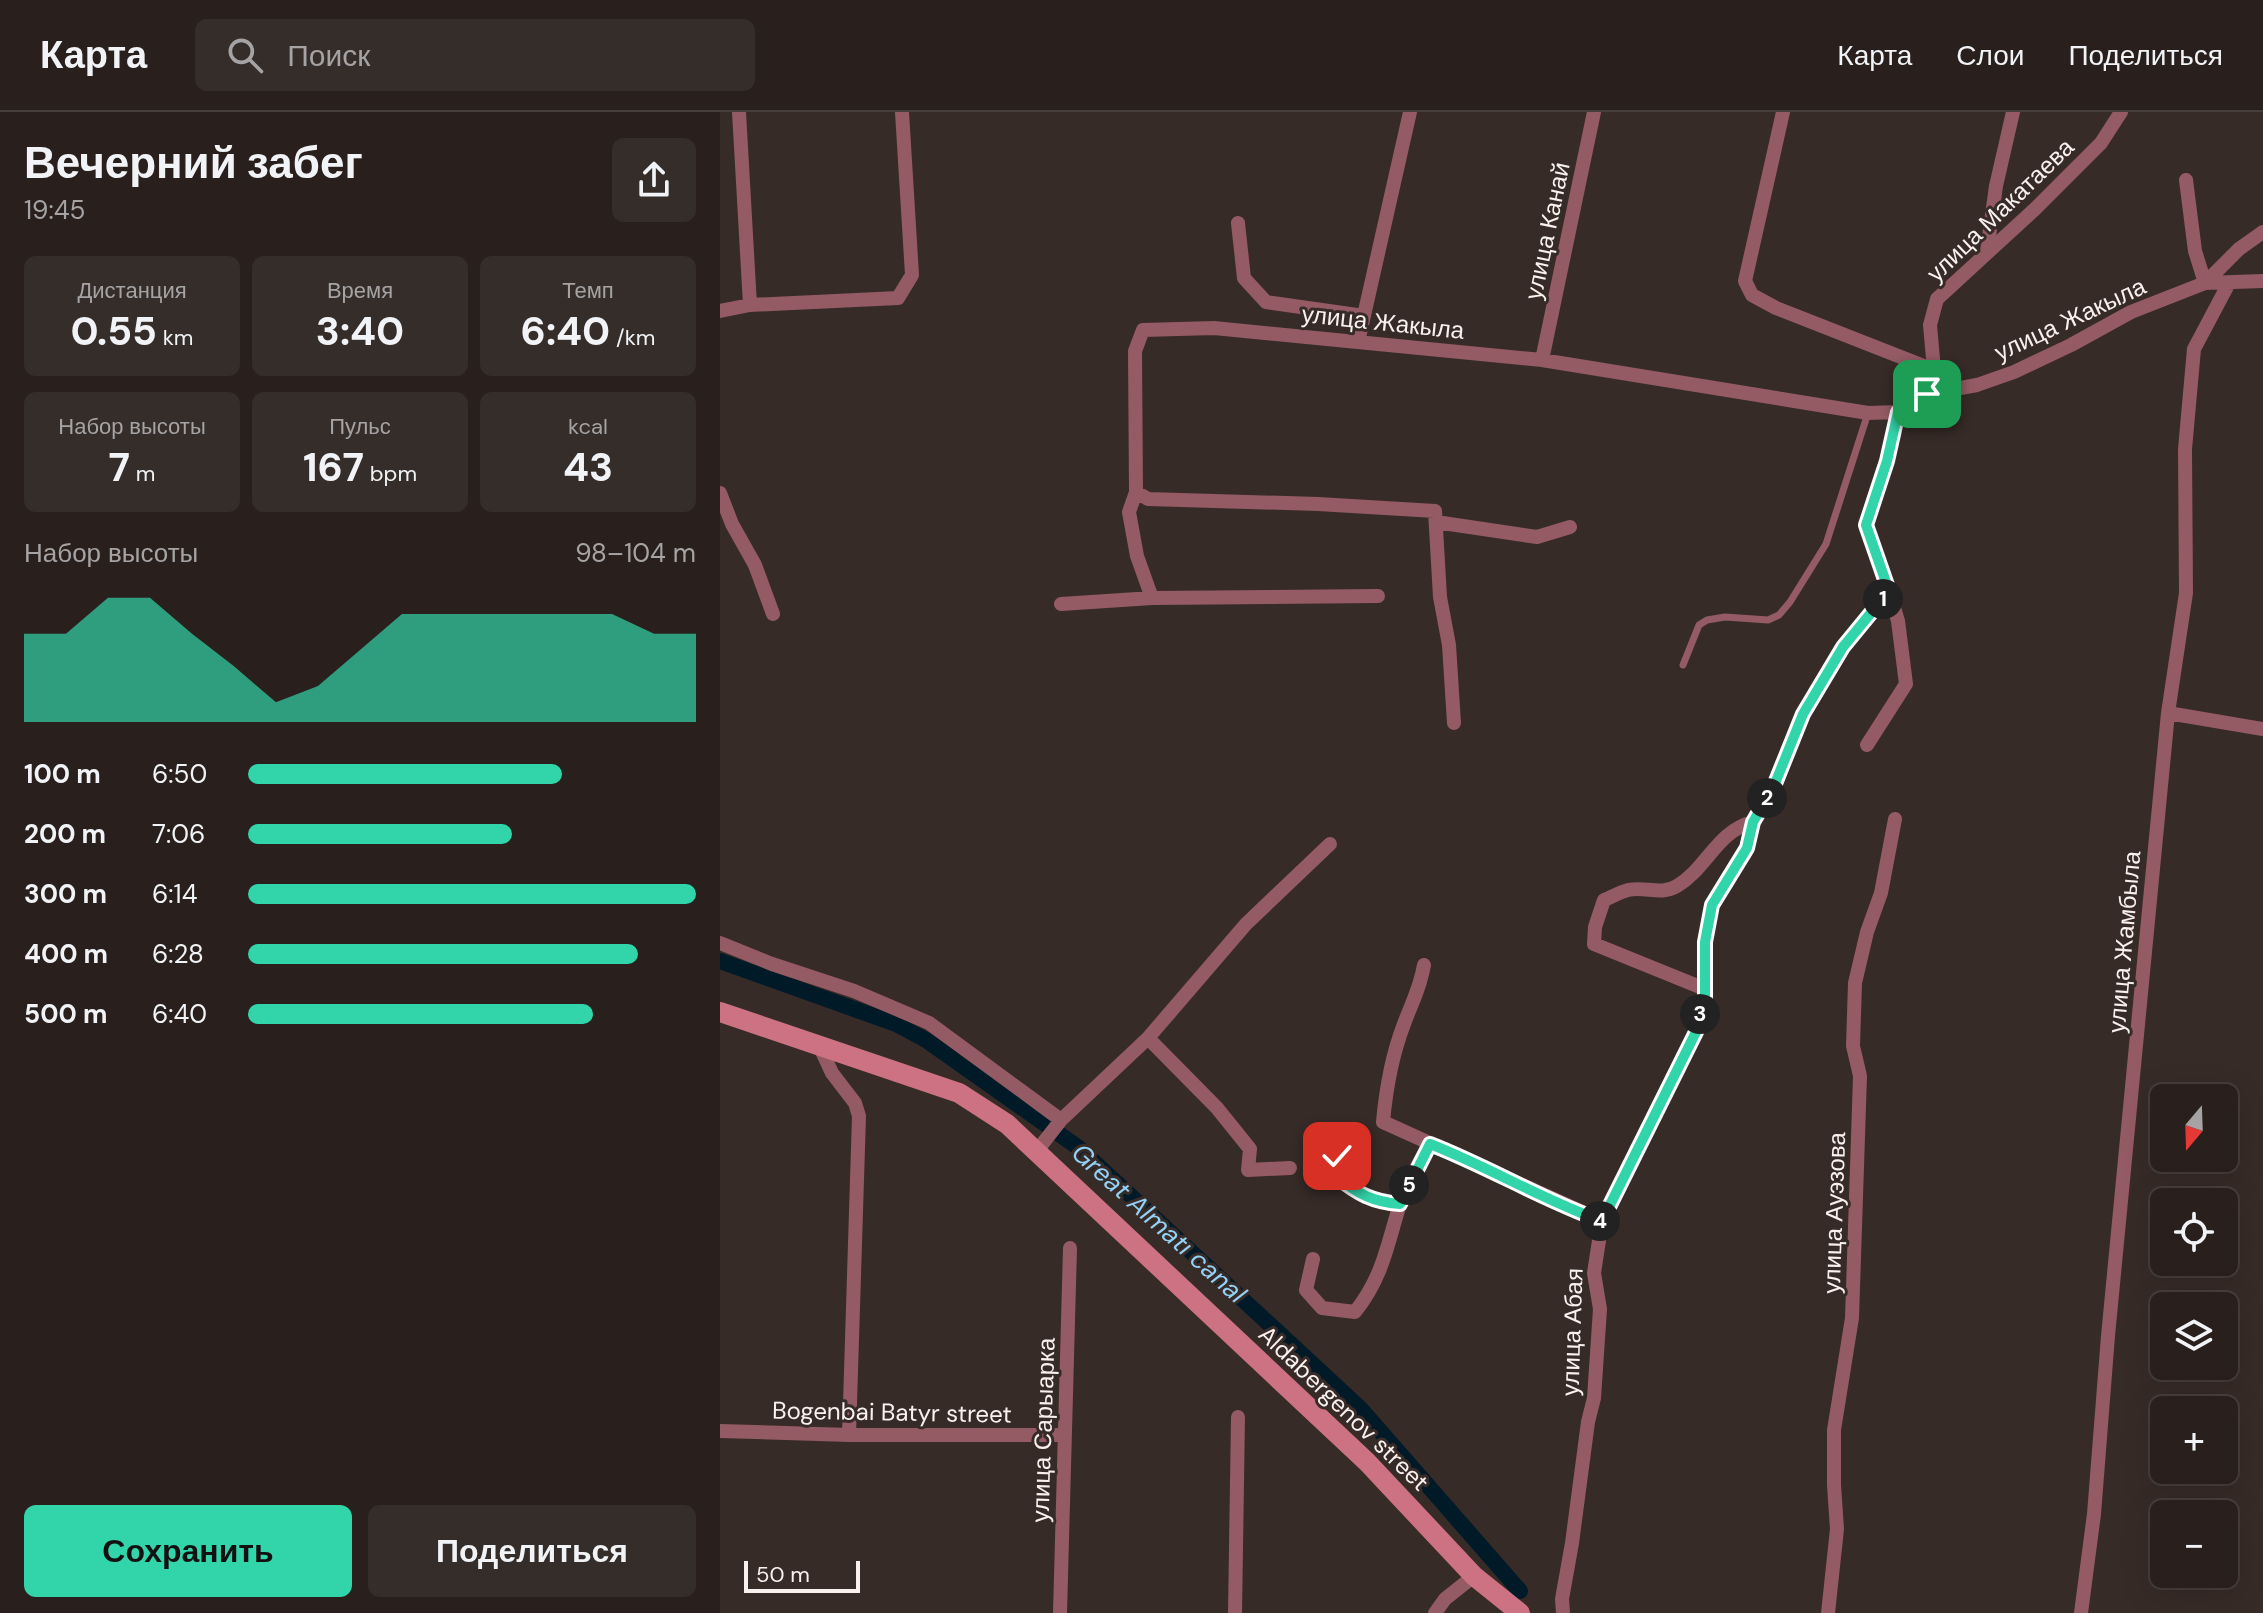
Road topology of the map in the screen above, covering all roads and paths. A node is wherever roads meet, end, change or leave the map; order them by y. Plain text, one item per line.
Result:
1 (739, 112) edge
2 (902, 112) edge
3 (1410, 112) edge
4 (1594, 112) edge
5 (1783, 112) edge
6 (2013, 112) edge
7 (2121, 112) edge
8 (2186, 180) dead end
9 (1238, 223) dead end
10 (2263, 232) edge
11 (1987, 251) junction
12 (2263, 281) edge
13 (2205, 283) junction
14 (2229, 283) junction
15 (750, 305) junction
16 (720, 311) edge
17 (1364, 316) junction
18 (1358, 342) junction
19 (1542, 360) junction
20 (1934, 370) junction
21 (1927, 394) junction
22 (1898, 412) junction
23 (1868, 413) junction
24 (1136, 492) junction
25 (720, 493) edge
26 (1436, 522) junction
27 (1570, 527) dead end
28 (1889, 591) junction
29 (1378, 596) dead end
30 (1152, 598) junction
31 (1061, 604) dead end
32 (773, 614) dead end
33 (1683, 665) dead end
34 (2168, 713) junction
35 (1454, 723) dead end
36 (2263, 729) edge
37 (1867, 745) dead end
38 (1895, 819) dead end
39 (1753, 822) junction
40 (1330, 844) dead end
41 (720, 943) edge
42 (1424, 965) dead end
43 (1705, 989) junction
44 (720, 1012) edge
45 (1148, 1038) junction
46 (819, 1045) junction
47 (1061, 1120) junction
48 (1430, 1144) junction
49 (1036, 1152) junction
50 (1337, 1156) dead end
51 (1290, 1168) dead end
52 (1400, 1204) junction
53 (1602, 1221) junction
54 (1070, 1248) dead end
55 (1313, 1259) dead end
56 (1238, 1417) dead end
57 (720, 1431) edge
58 (849, 1435) junction
59 (1064, 1435) junction
60 (1474, 1576) junction
61 (1060, 1613) edge
62 (1235, 1613) edge
63 (1435, 1613) edge
64 (1520, 1613) edge
65 (1563, 1613) edge
66 (1828, 1613) edge
67 (2081, 1613) edge

1 - 15 street
2 - 15 street
3 - 17 street
4 - 19 street, улица Канай
5 - 20 street
6 - 11 street
7 - 11 street, улица Макатаева
8 - 13 street
9 - 17 street
10 - 13 street
11 - 20 street, улица Макатаева
12 - 14 street, улица Жакыла
13 - 14 street, улица Жакыла
13 - 21 street, улица Жакыла
14 - 34 street, улица Жамбыла
15 - 16 street
17 - 18 street
18 - 19 street, улица Жакыла
18 - 24 street, улица Жакыла
19 - 23 street, улица Жакыла
20 - 21 street, улица Макатаева
21 - 22 street, улица Жакыла
22 - 23 street, улица Жакыла
22 - 28 street
23 - 33 lane
24 - 26 street
24 - 30 street
25 - 32 street
26 - 27 street
26 - 35 street
28 - 37 street
28 - 39 street, улица Абая
29 - 30 street
30 - 31 street
34 - 36 street
34 - 67 street, улица Жамбыла
38 - 66 street, улица Ауэзова
39 - 43 street, улица Абая
39 - 43 street
40 - 45 street
41 - 47 street
42 - 48 street
43 - 53 street, улица Абая
44 - 46 main road, Aldabergenov street
45 - 47 street
45 - 51 street
46 - 49 main road, Aldabergenov street
46 - 58 street
47 - 49 street
48 - 52 street
48 - 53 street
49 - 60 main road, Aldabergenov street
50 - 52 street
52 - 55 street
53 - 65 street, улица Абая
54 - 59 street, улица Сарыарка
56 - 62 street
57 - 58 street, Bogenbai Batyr street
58 - 59 street, Bogenbai Batyr street
59 - 61 street, улица Сарыарка
60 - 63 street
60 - 64 main road, Aldabergenov street

